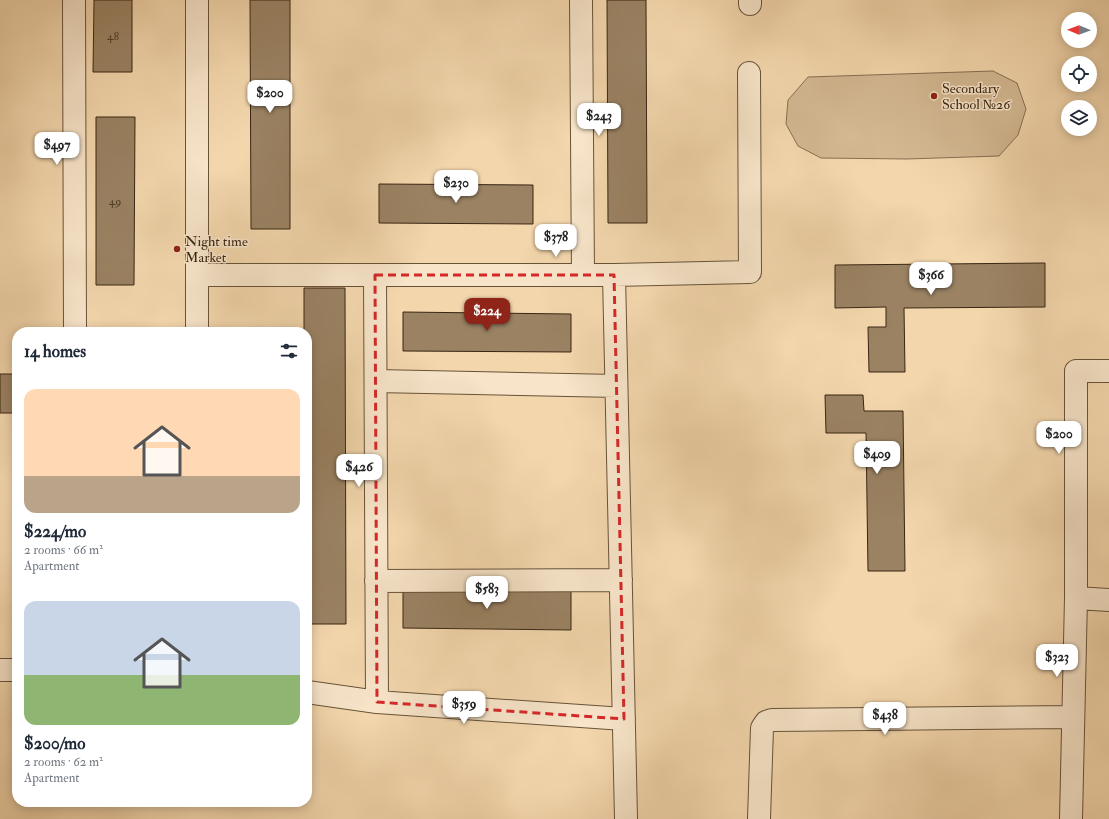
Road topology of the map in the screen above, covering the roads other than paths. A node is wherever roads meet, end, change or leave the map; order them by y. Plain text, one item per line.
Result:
1 (74, 0) edge
2 (197, 0) edge
3 (581, 0) edge
4 (749, 73) dead end
5 (197, 275) junction
6 (376, 275) junction
7 (583, 275) junction
8 (614, 275) junction
9 (75, 327) edge
10 (197, 327) edge
11 (1109, 371) edge
12 (376, 381) junction
13 (616, 386) junction
14 (621, 580) junction
15 (376, 582) junction
16 (1076, 598) junction
17 (1109, 600) edge
18 (0, 670) edge
19 (12, 670) edge
20 (312, 693) edge
21 (377, 702) junction
22 (1073, 717) junction
23 (624, 719) junction
24 (626, 819) edge
25 (759, 819) edge
26 (766, 819) edge
27 (1071, 819) edge

1 - 9 street
2 - 5 street
3 - 7 street
4 - 8 street
5 - 6 street
5 - 10 street
6 - 7 street
6 - 12 street
7 - 8 street
8 - 13 street
11 - 16 street
12 - 13 street
12 - 15 street
13 - 14 street
14 - 15 street
14 - 23 street
15 - 21 street
16 - 17 street
16 - 22 street
18 - 19 street
20 - 21 street
21 - 23 street
22 - 25 street
22 - 27 street
23 - 24 street
25 - 26 street

